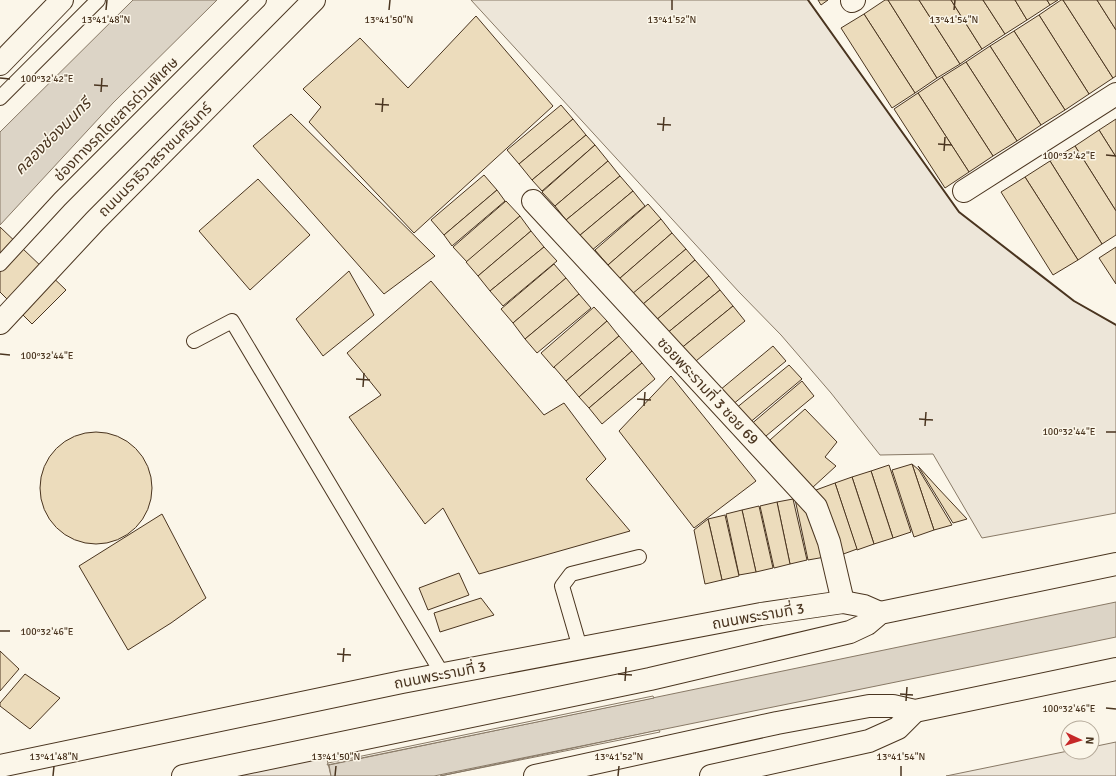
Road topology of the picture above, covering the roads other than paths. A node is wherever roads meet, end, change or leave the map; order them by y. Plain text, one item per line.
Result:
1 (62, 0) edge
2 (98, 0) edge
3 (259, 0) edge
4 (314, 0) edge
5 (4, 53) edge
6 (1116, 94) edge
7 (0, 98) edge
8 (964, 191) dead end
9 (533, 201) dead end
10 (0, 264) edge
11 (0, 323) edge
12 (194, 341) dead end
13 (639, 557) dead end
14 (1116, 564) edge
15 (843, 602) junction
16 (880, 613) junction
17 (580, 648) junction
18 (1116, 669) edge
19 (443, 674) junction
20 (915, 711) junction
21 (0, 766) edge
22 (183, 776) edge
23 (535, 776) edge
24 (712, 776) edge

1 - 5 main road
2 - 7 lane
3 - 10 lane, ช่องทางรถโดยสารด่วนพิเศษ
4 - 11 main road, ถนนนราธิวาสราชนครินทร์
6 - 8 main road
9 - 15 main road, ซอยพระรามที่ 3 ซอย 69
12 - 19 lane
13 - 17 lane
14 - 16 main road
15 - 16 main road, ถนนพระรามที่ 3
15 - 17 main road, ถนนพระรามที่ 3
16 - 22 main road
17 - 19 main road, ถนนพระรามที่ 3
18 - 20 main road
19 - 21 main road, ถนนพระรามที่ 3
20 - 23 main road
20 - 24 main road

